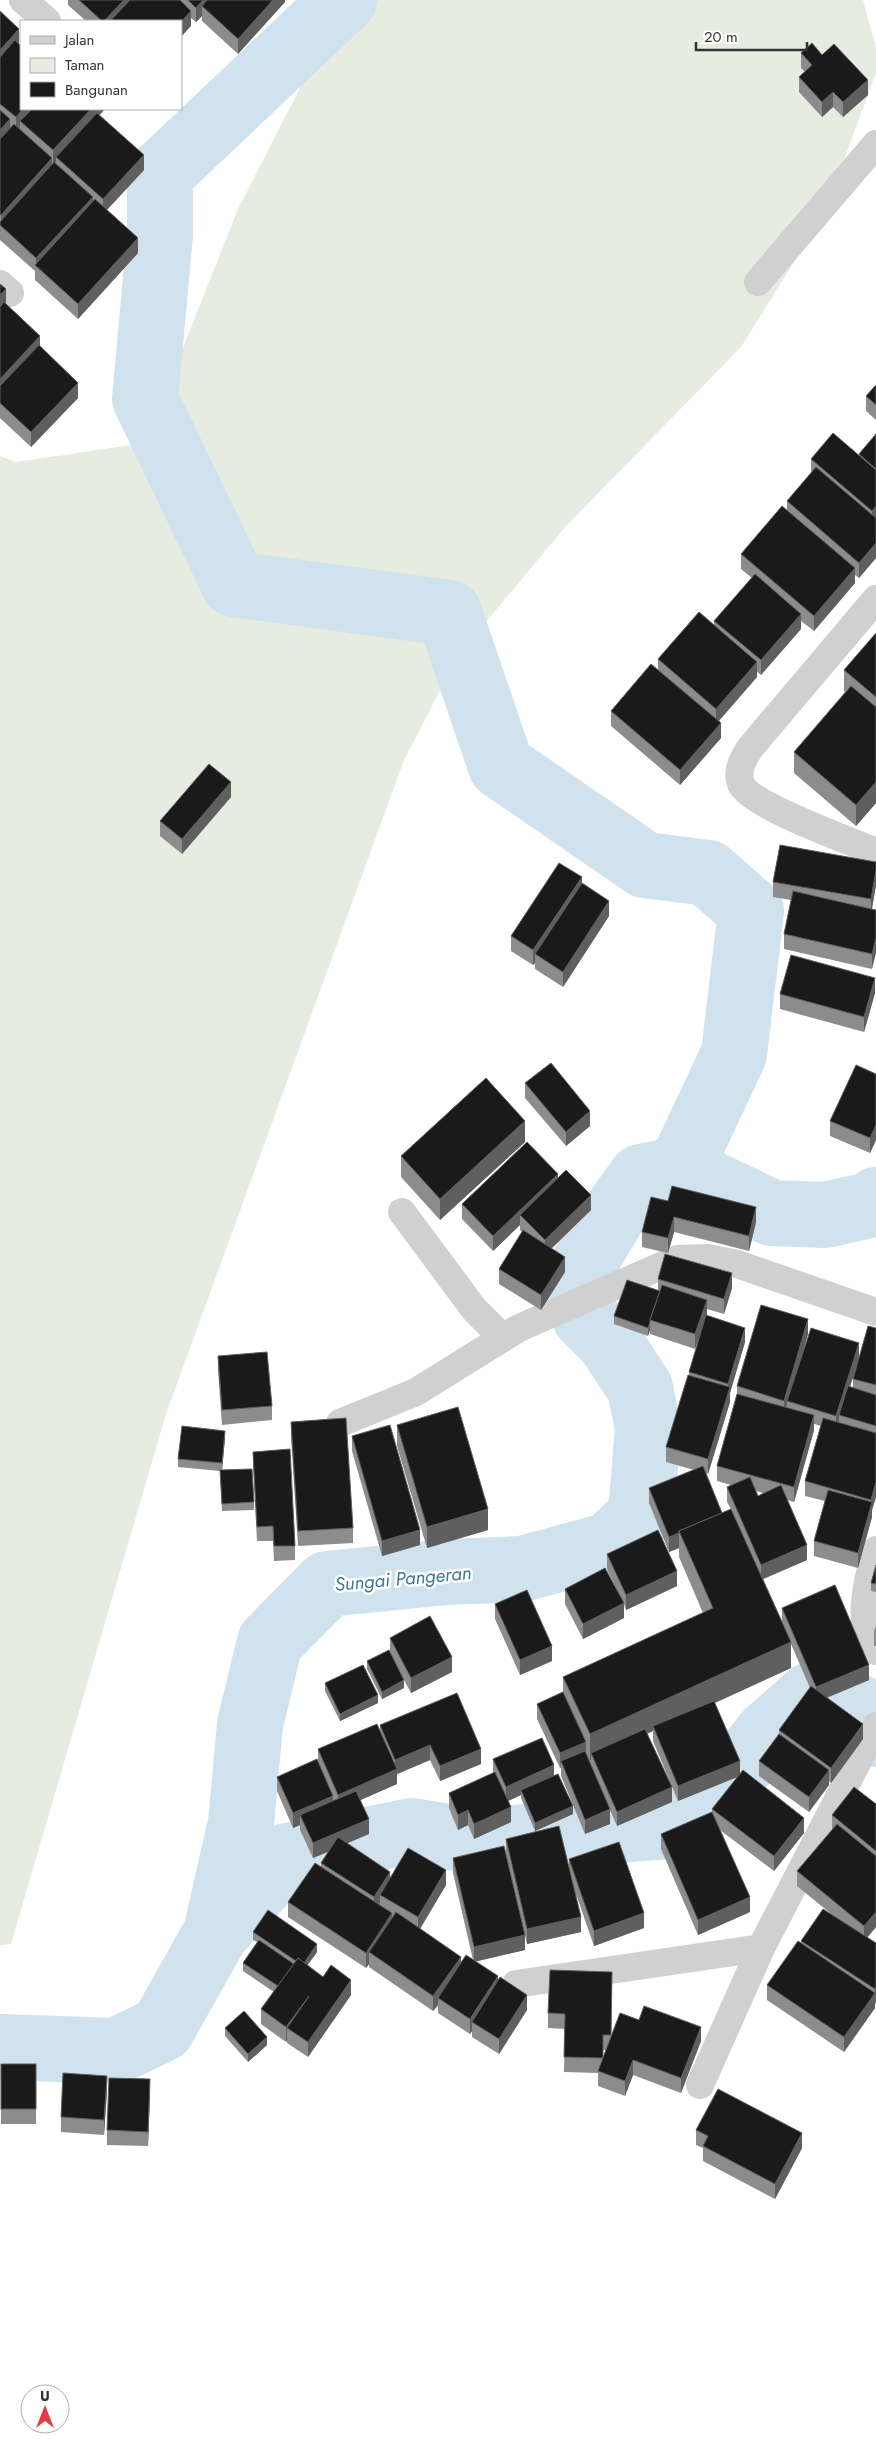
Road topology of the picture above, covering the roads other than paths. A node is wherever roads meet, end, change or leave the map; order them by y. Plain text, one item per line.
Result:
1 (23, 0) edge
2 (47, 20) edge
3 (876, 144) edge
4 (758, 282) dead end
5 (876, 599) edge
6 (876, 852) edge
7 (402, 1212) dead end
8 (876, 1312) edge
9 (511, 1333) junction
10 (340, 1423) edge
11 (876, 1550) edge
12 (876, 1651) edge
13 (876, 1726) edge
14 (761, 1948) junction
15 (516, 1984) dead end
16 (700, 2085) dead end

1 - 2 street
3 - 4 street
5 - 6 street
7 - 9 street
8 - 9 street
9 - 10 street
11 - 12 street
13 - 14 street
14 - 15 street
14 - 16 street

